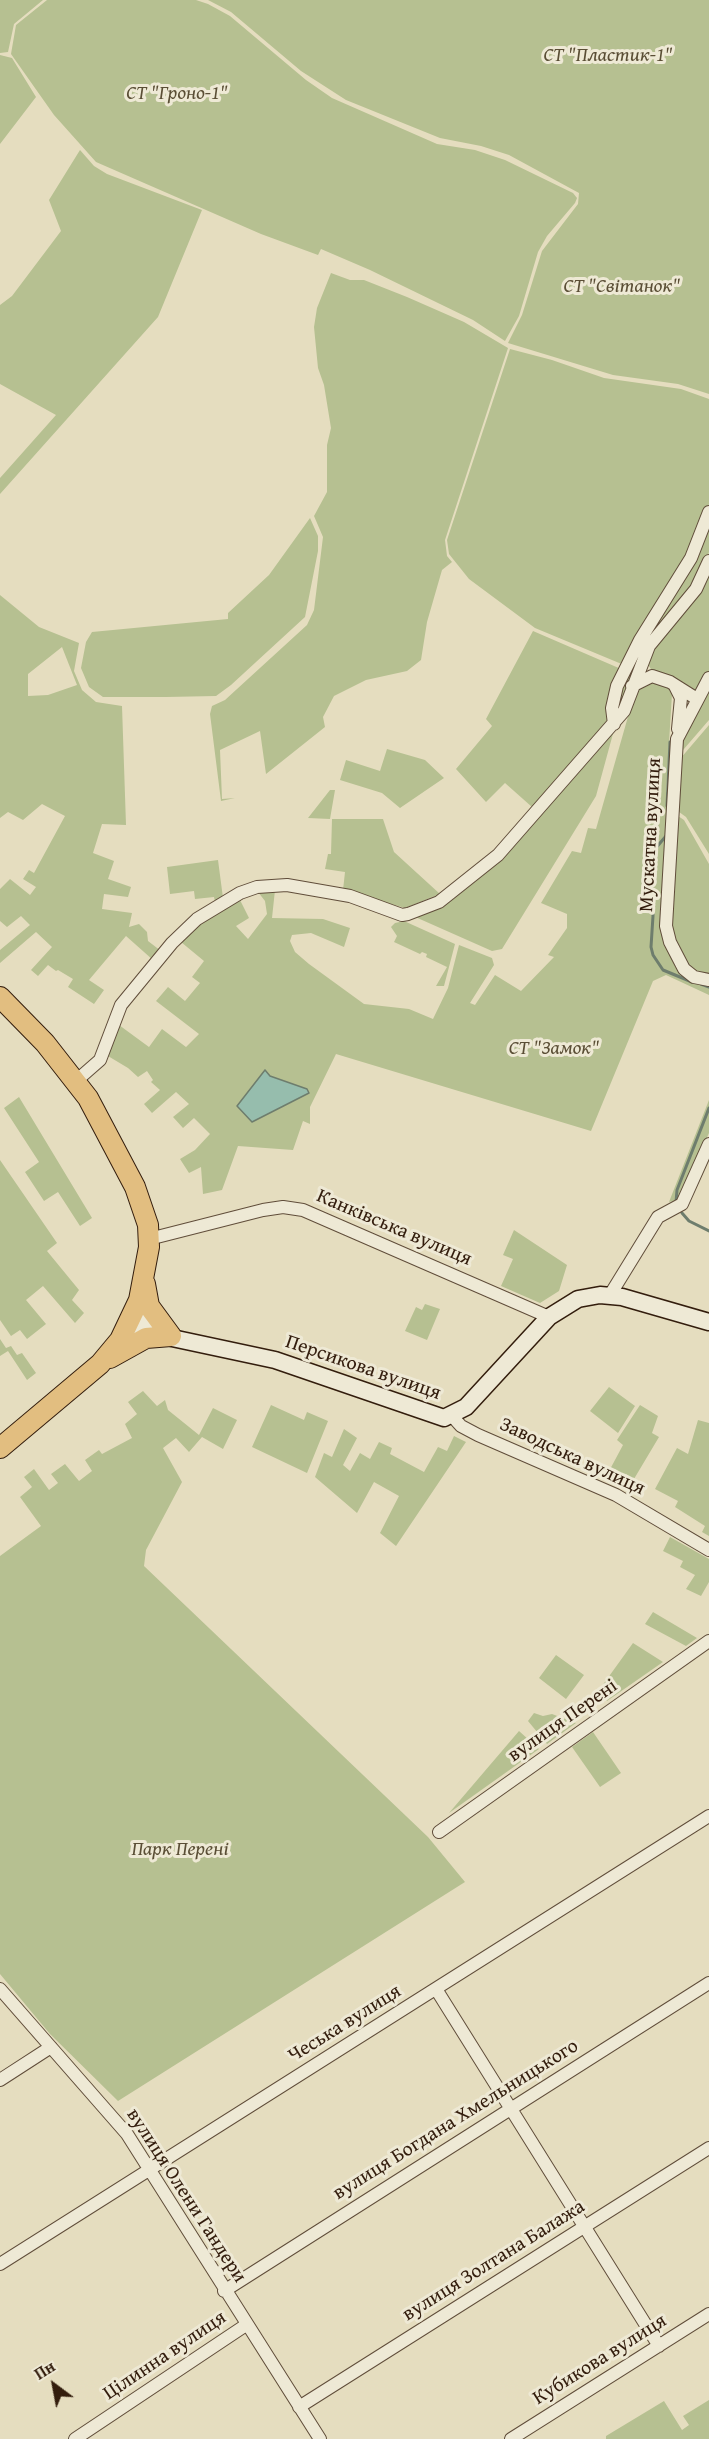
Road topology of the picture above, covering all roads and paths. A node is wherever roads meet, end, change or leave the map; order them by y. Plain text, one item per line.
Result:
1 (709, 512) edge
2 (709, 561) edge
3 (642, 661) junction
4 (652, 676) junction
5 (709, 678) edge
6 (674, 684) junction
7 (631, 687) junction
8 (698, 699) junction
9 (614, 724) junction
10 (677, 739) junction
11 (709, 980) edge
12 (0, 996) edge
13 (76, 1081) junction
14 (709, 1144) edge
15 (149, 1239) junction
16 (145, 1280) junction
17 (610, 1295) junction
18 (549, 1317) junction
19 (131, 1320) junction
20 (709, 1322) edge
21 (171, 1336) junction
22 (100, 1364) junction
23 (452, 1416) junction
24 (0, 1448) edge
25 (709, 1550) edge
26 (709, 1641) edge
27 (709, 1816) edge
28 (439, 1832) dead end
29 (709, 1983) edge
30 (0, 1989) edge
31 (436, 1989) junction
32 (51, 2047) junction
33 (0, 2079) edge
34 (512, 2108) junction
35 (709, 2148) edge
36 (150, 2170) junction
37 (585, 2226) junction
38 (0, 2264) edge
39 (224, 2291) junction
40 (709, 2314) edge
41 (246, 2325) junction
42 (659, 2346) junction
43 (299, 2407) junction
44 (75, 2439) edge
45 (320, 2439) edge
46 (511, 2439) edge

1 - 9 street
2 - 3 street
3 - 4 street
3 - 7 street
4 - 6 street
4 - 7 street
5 - 8 street, Мускатна вулиця
6 - 8 street
6 - 10 street
7 - 9 street
8 - 10 street, Мускатна вулиця
9 - 13 street
10 - 11 street, Мускатна вулиця
12 - 13 highway
13 - 15 highway
14 - 17 street
15 - 16 highway
15 - 18 street, Канківська вулиця
16 - 19 highway
16 - 21 highway
17 - 18 main road, Персикова вулиця
17 - 20 main road, Персикова вулиця
18 - 23 main road, Персикова вулиця
19 - 21 main road, Персикова вулиця
19 - 22 highway
21 - 22 highway
21 - 23 main road, Персикова вулиця
22 - 24 highway
23 - 25 street, Заводська вулиця
26 - 28 street, вулиця Перені
27 - 31 street, Чеська вулиця
29 - 34 street, вулиця Богдана Хмельницького
30 - 32 street, вулиця Олени Гандери
31 - 34 street
31 - 36 street, Чеська вулиця
32 - 33 street
32 - 36 street, вулиця Олени Гандери
34 - 37 street
34 - 39 street, вулиця Богдана Хмельницького
35 - 37 street, вулиця Золтана Балажа
36 - 38 street, Чеська вулиця
36 - 39 street, вулиця Олени Гандери
37 - 42 street
37 - 43 street, вулиця Золтана Балажа
39 - 41 street, вулиця Олени Гандери
40 - 42 street, Кубикова вулиця
41 - 43 street, вулиця Олени Гандери
41 - 44 street, Цілинна вулиця
42 - 46 street, Кубикова вулиця
43 - 45 street, вулиця Олени Гандери

